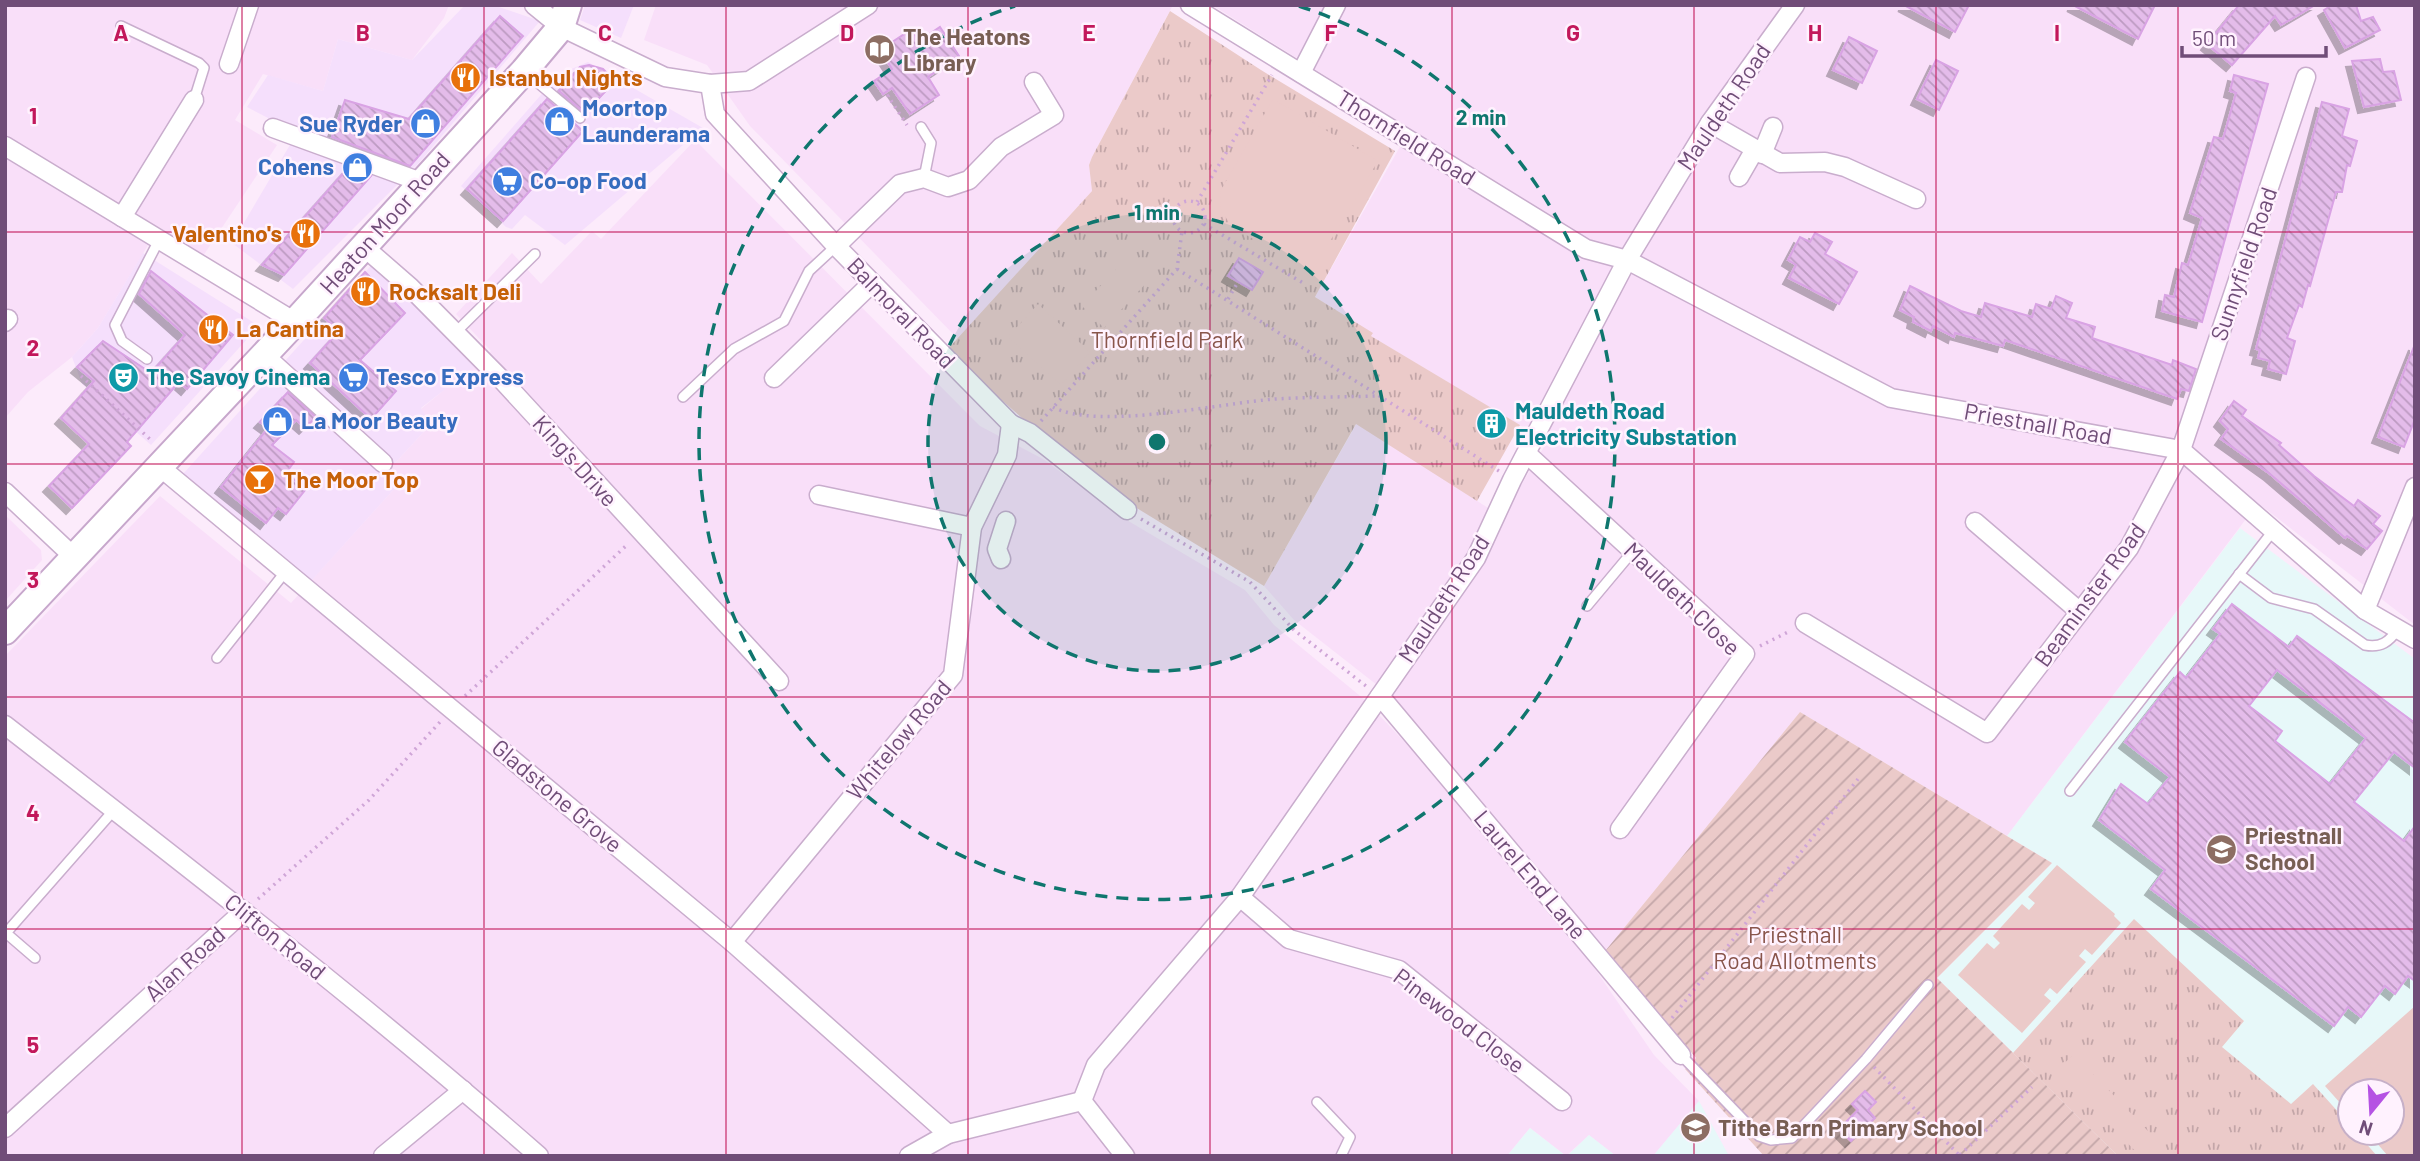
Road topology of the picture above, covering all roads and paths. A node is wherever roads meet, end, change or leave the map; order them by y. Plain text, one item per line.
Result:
1 (249, 5) edge
2 (534, 5) edge
3 (868, 5) edge
4 (1190, 5) edge
5 (1336, 5) edge
6 (1795, 5) edge
7 (565, 16) edge
8 (121, 26) dead end
9 (1281, 61) junction
10 (229, 64) dead end
11 (524, 71) junction
12 (1301, 73) junction
13 (2306, 77) dead end
14 (1034, 82) dead end
15 (710, 84) junction
16 (895, 91) dead end
17 (194, 100) joint
18 (580, 118) dead end
19 (1710, 123) junction
20 (921, 127) dead end
21 (1773, 127) dead end
22 (273, 128) dead end
23 (912, 132) dead end
24 (5, 146) edge
25 (1758, 152) junction
26 (1739, 177) dead end
27 (924, 178) junction
28 (421, 181) junction
29 (1916, 199) dead end
30 (1197, 202) junction
31 (122, 217) junction
32 (1204, 224) junction
33 (1182, 231) junction
34 (159, 240) junction
35 (836, 246) junction
36 (364, 247) junction
37 (535, 254) dead end
38 (1627, 260) junction
39 (1177, 269) junction
40 (1238, 282) dead end
41 (872, 283) junction
42 (1303, 283) dead end
43 (1228, 299) junction
44 (295, 322) junction
45 (455, 333) junction
46 (264, 355) junction
47 (147, 359) dead end
48 (81, 376) dead end
49 (774, 378) dead end
50 (1378, 396) junction
51 (683, 397) dead end
52 (1053, 407) junction
53 (1010, 424) junction
54 (1030, 433) junction
55 (2181, 450) junction
56 (1527, 454) junction
57 (164, 462) junction
58 (383, 464) dead end
59 (1512, 480) junction
60 (2415, 487) edge
61 (5, 492) edge
62 (819, 495) dead end
63 (1127, 510) joint
64 (1006, 521) dead end
65 (1975, 522) dead end
66 (971, 531) junction
67 (2273, 531) junction
68 (640, 533) junction
69 (1633, 551) junction
70 (75, 558) junction
71 (286, 571) junction
72 (2239, 574) junction
73 (1587, 606) dead end
74 (2365, 610) junction
75 (2080, 612) junction
76 (1805, 623) joint
77 (2398, 629) junction
78 (5, 631) edge
79 (2415, 639) edge
80 (1745, 654) junction
81 (217, 658) dead end
82 (779, 681) dead end
83 (1380, 696) junction
84 (452, 708) junction
85 (5, 725) edge
86 (1858, 779) dead end
87 (2070, 791) dead end
88 (114, 810) junction
89 (1620, 829) dead end
90 (1240, 897) junction
91 (244, 911) junction
92 (732, 942) junction
93 (35, 958) dead end
94 (1928, 985) dead end
95 (1662, 1032) junction
96 (1681, 1055) joint
97 (1866, 1059) junction
98 (2032, 1087) dead end
99 (463, 1090) junction
100 (1082, 1101) junction
101 (1562, 1101) dead end
102 (1317, 1102) dead end
103 (5, 1128) edge
104 (948, 1134) junction
105 (383, 1156) edge
106 (539, 1156) edge
107 (909, 1156) edge
108 (1125, 1156) edge
109 (1341, 1156) edge
110 (1960, 1156) edge

1 - 10 street
2 - 7 street
3 - 15 street
4 - 9 street, Thornfield Road
5 - 12 street
6 - 19 street, Mauldeth Road
7 - 11 main road, Heaton Moor Road
7 - 15 street
8 - 17 lane
9 - 12 street, Thornfield Road
9 - 30 path
11 - 18 lane
11 - 28 main road, Heaton Moor Road
12 - 38 street, Thornfield Road
13 - 55 street, Sunnyfield Road
14 - 27 street
15 - 35 street, Balmoral Road
16 - 23 path
17 - 31 street
19 - 25 street
19 - 38 street, Mauldeth Road
20 - 27 lane
21 - 25 street
22 - 28 street
24 - 31 street
25 - 26 street
25 - 29 street
27 - 35 street
28 - 36 main road, Heaton Moor Road
30 - 32 path
30 - 33 path
31 - 34 street
32 - 33 path
32 - 42 path
33 - 39 path
34 - 44 street
34 - 47 lane
35 - 41 street, Balmoral Road
35 - 51 lane
36 - 44 main road, Heaton Moor Road
36 - 45 street, King's Drive
37 - 45 lane
38 - 55 street, Priestnall Road
38 - 56 street, Mauldeth Road
39 - 43 path
39 - 52 path
40 - 43 path
41 - 49 street
41 - 53 street, Balmoral Road
43 - 50 path
44 - 46 main road, Heaton Moor Road
45 - 68 street, King's Drive
46 - 57 main road, Heaton Moor Road
46 - 58 street
48 - 57 path
50 - 52 path
50 - 59 path
52 - 54 path
53 - 54 street, Balmoral Road
53 - 66 street, Whitelow Road
54 - 63 street, Balmoral Road
55 - 67 street
55 - 75 street, Beaminster Road
56 - 59 street, Mauldeth Road
56 - 69 street, Mauldeth Close
57 - 70 main road, Heaton Moor Road
57 - 71 street, Gladstone Grove
59 - 83 street, Mauldeth Road
60 - 74 street
61 - 70 street
62 - 66 street
63 - 83 path
64 - 66 street
65 - 75 street
66 - 92 street, Whitelow Road
67 - 72 lane
67 - 74 street
68 - 82 street, King's Drive
68 - 84 path, Alan Road
69 - 73 lane
69 - 80 street, Mauldeth Close
70 - 78 main road, Heaton Moor Road
71 - 81 lane
71 - 84 street, Gladstone Grove
72 - 77 lane
72 - 87 lane
74 - 77 street
75 - 76 street, Beaminster Road
76 - 80 path
77 - 79 street
80 - 89 street, Mauldeth Close
83 - 90 street, Mauldeth Road
83 - 95 street, Laurel End Lane
84 - 91 path, Alan Road
84 - 92 street, Gladstone Grove
85 - 88 street, Clifton Road
86 - 95 path
88 - 91 street, Clifton Road
88 - 93 lane
90 - 100 street, Mauldeth Road
90 - 101 street, Pinewood Close
91 - 99 street, Clifton Road
91 - 103 street, Alan Road
92 - 104 street, Gladstone Grove
94 - 97 lane
95 - 96 street, Laurel End Lane
96 - 97 lane
97 - 110 path
98 - 110 path
99 - 105 street
99 - 106 street, Clifton Road
100 - 104 street
100 - 108 street
102 - 109 lane
104 - 107 street

